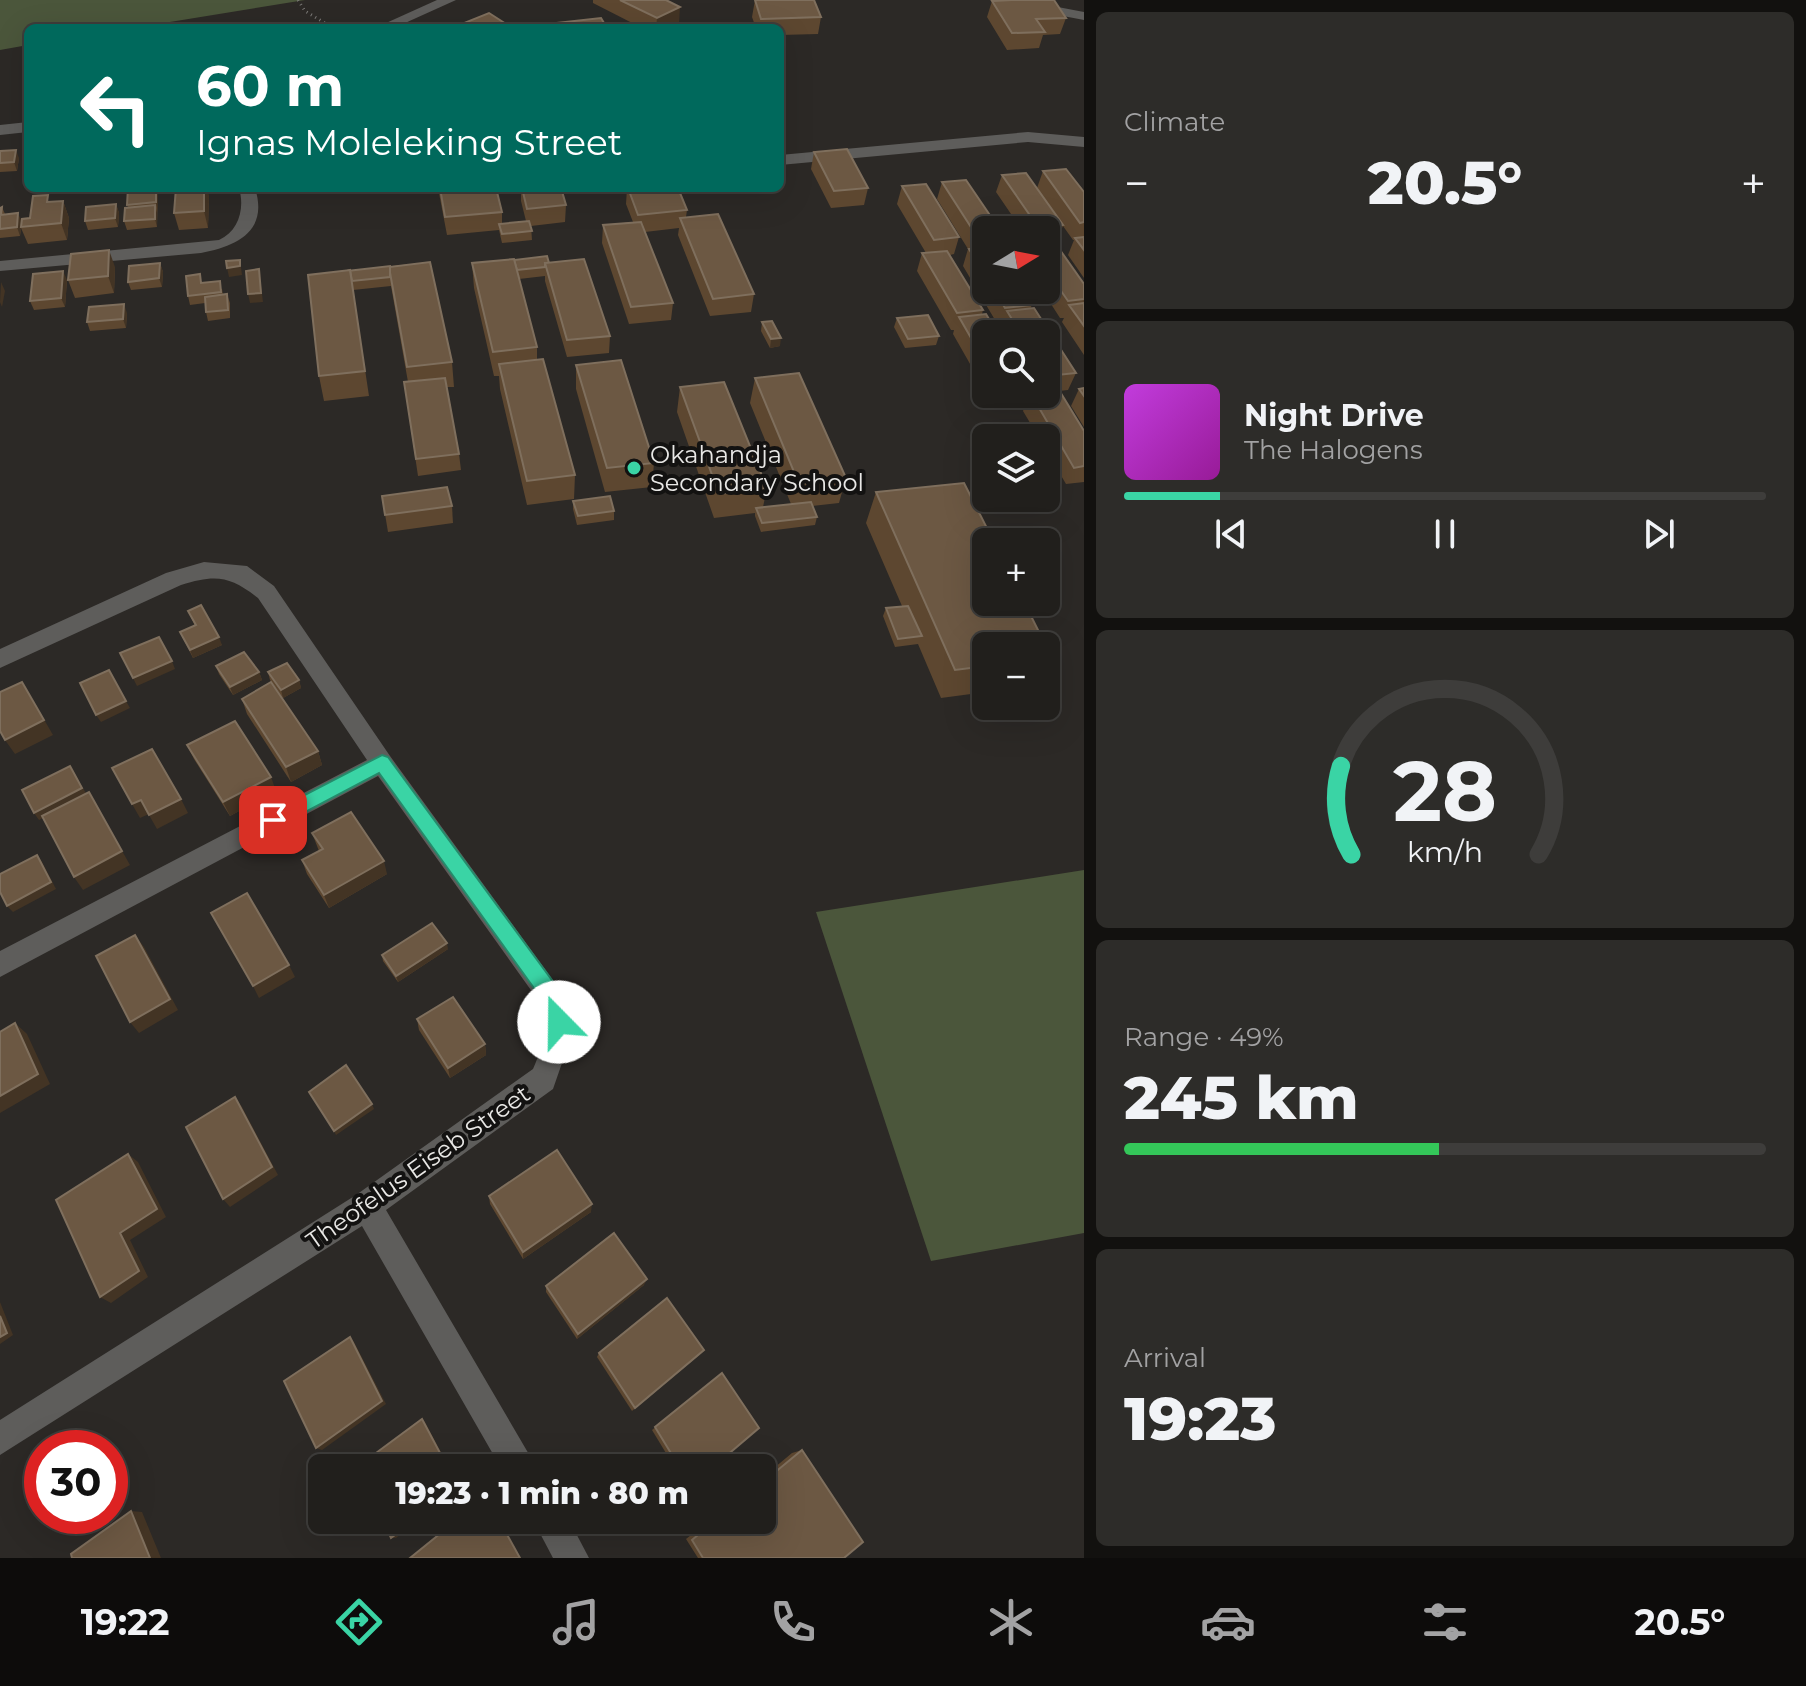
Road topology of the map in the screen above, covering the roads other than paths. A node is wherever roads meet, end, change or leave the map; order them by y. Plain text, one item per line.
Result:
1 (449, 0) edge
2 (1000, 0) edge
3 (1084, 16) edge
4 (404, 24) edge
5 (24, 127) edge
6 (0, 130) edge
7 (1084, 142) edge
8 (784, 160) edge
9 (249, 192) edge
10 (0, 266) edge
11 (0, 659) edge
12 (382, 763) junction
13 (0, 965) edge
14 (367, 1206) junction
15 (0, 1439) edge
16 (512, 1454) edge
17 (558, 1534) edge
18 (572, 1558) edge

1 - 4 street
2 - 3 street
5 - 6 street
7 - 8 street
9 - 10 street
11 - 12 street, Theofelus Eiseb Street
12 - 13 street
12 - 14 street, Theofelus Eiseb Street
14 - 15 street, Theofelus Eiseb Street
14 - 16 street
17 - 18 street

